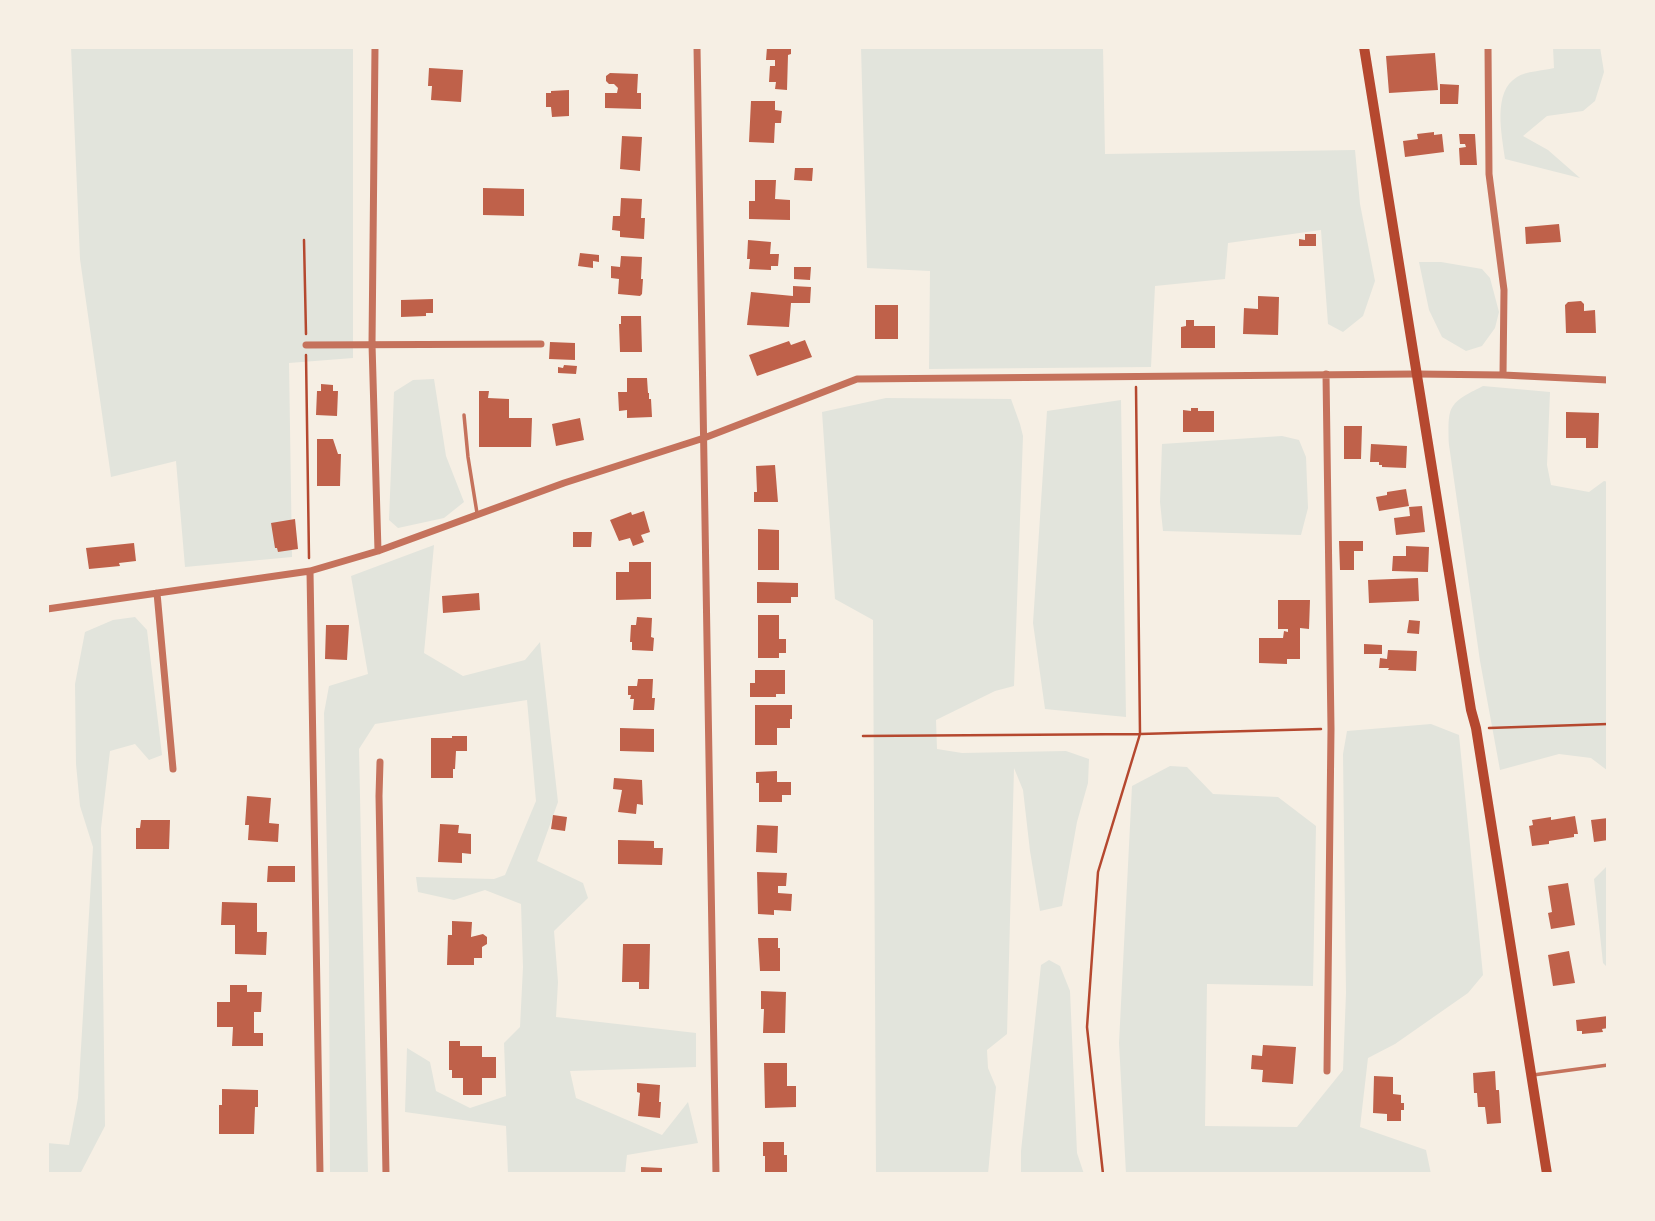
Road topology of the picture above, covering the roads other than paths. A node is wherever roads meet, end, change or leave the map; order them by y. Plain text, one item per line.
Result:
1 (375, 47) edge
2 (697, 47) edge
3 (1364, 47) edge
4 (1488, 47) edge
5 (372, 344) junction
6 (541, 344) dead end
7 (306, 345) road end
8 (1326, 374) junction
9 (1416, 374) junction
10 (1503, 375) junction
11 (1608, 380) edge
12 (464, 415) dead end
13 (704, 438) junction
14 (477, 515) junction
15 (378, 551) junction
16 (310, 571) junction
17 (157, 593) junction
18 (47, 609) edge
19 (380, 762) dead end
20 (173, 769) dead end
21 (1608, 1065) edge
22 (1327, 1071) dead end
23 (1531, 1076) junction
24 (320, 1174) edge
25 (386, 1174) edge
26 (716, 1174) edge
27 (1547, 1174) edge

1 - 5 street
2 - 13 street
3 - 9 main road
4 - 10 street
5 - 6 street
5 - 7 street
5 - 15 street
8 - 9 street
8 - 13 street
8 - 22 street
9 - 10 street
9 - 23 main road
10 - 11 street
12 - 14 lane
13 - 14 street
13 - 26 street
14 - 15 street
15 - 16 street
16 - 17 street
16 - 24 street
17 - 18 street
17 - 20 street
19 - 25 street
21 - 23 lane
23 - 27 main road

